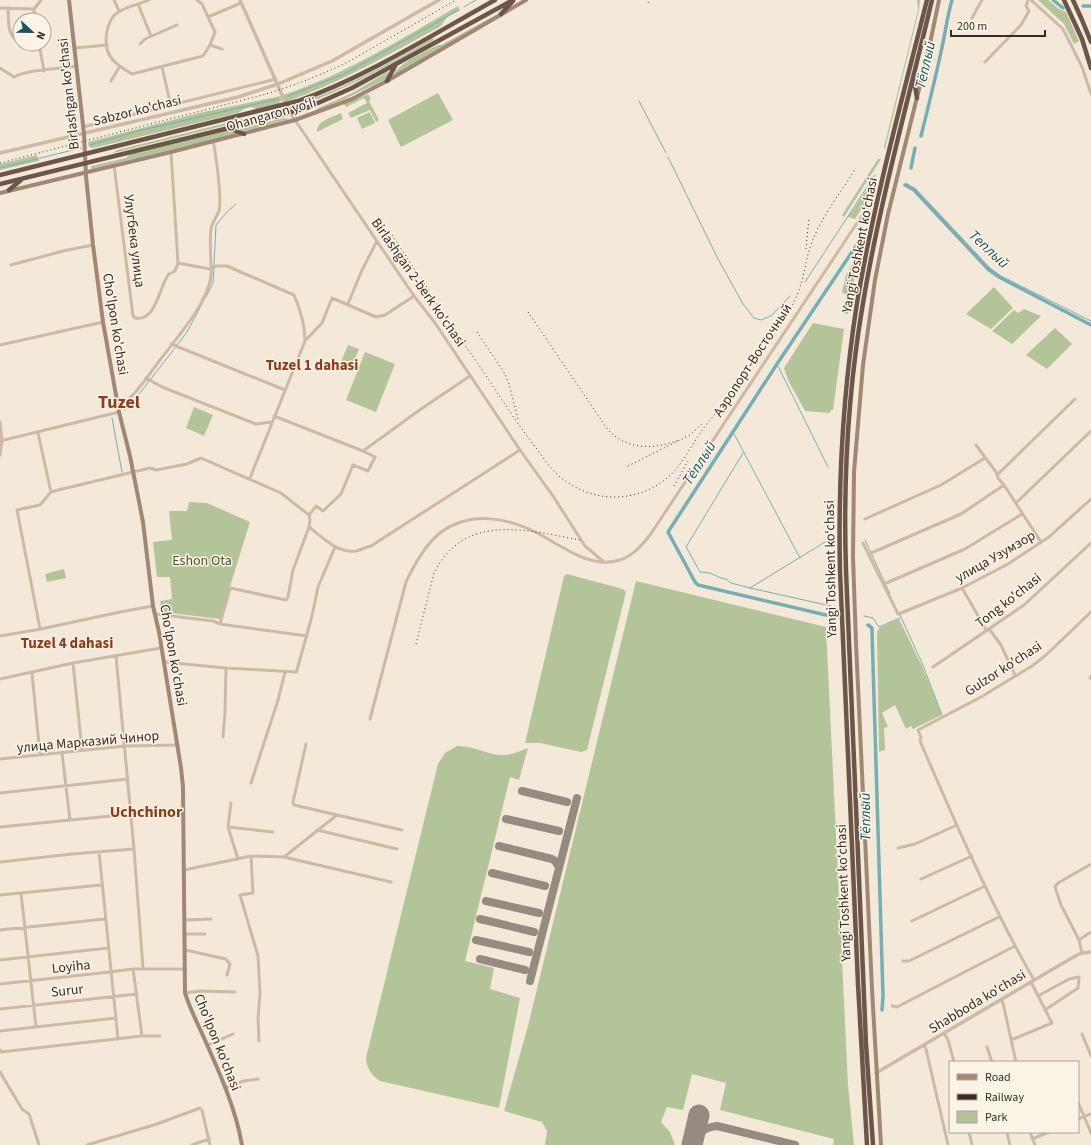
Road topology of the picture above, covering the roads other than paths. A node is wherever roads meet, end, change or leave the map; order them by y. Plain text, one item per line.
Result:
1 (41, 0) edge
2 (69, 0) edge
3 (114, 0) edge
4 (149, 0) edge
5 (197, 0) edge
6 (439, 0) edge
7 (495, 0) edge
8 (514, 0) edge
9 (526, 0) edge
10 (926, 0) edge
11 (934, 0) edge
12 (939, 0) edge
13 (982, 0) edge
14 (1030, 0) edge
15 (1064, 0) edge
16 (240, 2) edge
17 (1074, 2) edge
18 (138, 4) junction
19 (0, 8) edge
20 (8, 8) junction
21 (34, 9) junction
22 (119, 11) junction
23 (34, 12) edge
24 (501, 14) junction
25 (208, 17) junction
26 (972, 18) dead end
27 (177, 25) dead end
28 (12, 35) edge
29 (151, 36) junction
30 (431, 36) junction
31 (439, 41) junction
32 (1091, 42) edge
33 (140, 44) dead end
34 (107, 45) junction
35 (210, 45) junction
36 (75, 48) junction
37 (222, 50) dead end
38 (40, 52) edge
39 (985, 62) dead end
40 (396, 65) junction
41 (77, 66) junction
42 (120, 66) junction
43 (162, 67) junction
44 (0, 68) edge
45 (1091, 68) edge
46 (44, 71) junction
47 (914, 77) junction
48 (276, 80) junction
49 (111, 81) dead end
50 (387, 81) junction
51 (278, 84) junction
52 (222, 93) junction
53 (1091, 94) edge
54 (917, 98) junction
55 (224, 100) junction
56 (287, 105) junction
57 (171, 106) junction
58 (290, 113) junction
59 (295, 120) junction
60 (83, 127) junction
61 (228, 128) junction
62 (84, 134) junction
63 (244, 134) junction
64 (213, 141) junction
65 (171, 152) junction
66 (0, 153) edge
67 (86, 154) junction
68 (86, 163) junction
69 (114, 165) junction
70 (86, 172) junction
71 (0, 175) edge
72 (22, 179) junction
73 (0, 184) edge
74 (9, 190) junction
75 (0, 193) edge
76 (877, 203) junction
77 (377, 241) junction
78 (93, 244) junction
79 (178, 263) junction
80 (11, 265) dead end
81 (213, 267) junction
82 (414, 296) junction
83 (348, 304) junction
84 (103, 322) junction
85 (304, 341) junction
86 (172, 344) junction
87 (0, 345) edge
88 (470, 376) junction
89 (149, 380) junction
90 (285, 390) junction
91 (1075, 399) dead end
92 (119, 410) junction
93 (274, 416) junction
94 (0, 422) edge
95 (272, 422) junction
96 (1091, 431) edge
97 (38, 433) junction
98 (1, 441) edge
99 (976, 445) dead end
100 (520, 450) junction
101 (363, 451) junction
102 (0, 454) edge
103 (985, 458) junction
104 (134, 472) junction
105 (997, 475) junction
106 (250, 478) junction
107 (1004, 485) junction
108 (52, 492) junction
109 (1091, 499) edge
110 (1016, 503) junction
111 (1022, 514) junction
112 (309, 515) junction
113 (865, 519) dead end
114 (309, 528) junction
115 (1041, 542) junction
116 (863, 543) dead end
117 (1091, 543) edge
118 (335, 547) junction
119 (870, 553) junction
120 (604, 562) junction
121 (885, 584) junction
122 (962, 588) junction
123 (154, 606) junction
124 (1091, 612) edge
125 (155, 614) junction
126 (220, 624) junction
127 (40, 629) junction
128 (989, 630) junction
129 (0, 636) edge
130 (307, 636) junction
131 (161, 648) junction
132 (116, 656) junction
133 (164, 662) junction
134 (73, 663) junction
135 (933, 667) dead end
136 (226, 668) junction
137 (285, 672) junction
138 (32, 673) junction
139 (1015, 675) junction
140 (0, 679) edge
141 (370, 719) dead end
142 (222, 737) dead end
143 (306, 744) dead end
144 (178, 745) junction
145 (125, 746) junction
146 (82, 750) junction
147 (62, 753) junction
148 (40, 755) junction
149 (0, 759) edge
150 (128, 780) junction
151 (252, 783) dead end
152 (67, 786) junction
153 (0, 793) edge
154 (231, 803) dead end
155 (131, 814) junction
156 (337, 815) junction
157 (70, 820) junction
158 (957, 825) junction
159 (0, 827) edge
160 (228, 827) junction
161 (317, 830) junction
162 (402, 830) dead end
163 (273, 832) dead end
164 (134, 848) junction
165 (898, 848) dead end
166 (397, 849) dead end
167 (99, 852) junction
168 (251, 856) junction
169 (972, 856) junction
170 (284, 857) junction
171 (238, 858) junction
172 (0, 862) edge
173 (1091, 864) edge
174 (184, 870) junction
175 (922, 879) dead end
176 (391, 882) dead end
177 (101, 885) junction
178 (985, 886) junction
179 (21, 893) junction
180 (0, 896) edge
181 (999, 917) junction
182 (105, 919) junction
183 (211, 919) dead end
184 (185, 920) junction
185 (912, 921) dead end
186 (25, 928) junction
187 (0, 930) edge
188 (1091, 932) edge
189 (185, 934) junction
190 (205, 934) dead end
191 (1079, 940) junction
192 (1015, 946) junction
193 (108, 948) junction
194 (185, 950) junction
195 (1091, 952) edge
196 (1082, 953) junction
197 (28, 957) junction
198 (0, 960) edge
199 (903, 961) dead end
200 (143, 968) junction
201 (133, 969) junction
202 (186, 970) junction
203 (110, 972) junction
204 (226, 975) dead end
205 (31, 981) junction
206 (1032, 981) junction
207 (0, 984) edge
208 (235, 992) dead end
209 (185, 993) junction
210 (137, 994) junction
211 (113, 996) junction
212 (1038, 996) junction
213 (1001, 1000) junction
214 (34, 1005) junction
215 (892, 1006) dead end
216 (0, 1009) edge
217 (1045, 1010) junction
218 (116, 1018) junction
219 (36, 1027) junction
220 (0, 1031) edge
221 (944, 1033) junction
222 (233, 1034) dead end
223 (1082, 1034) dead end
224 (142, 1036) junction
225 (160, 1036) dead end
226 (118, 1039) junction
227 (1011, 1040) junction
228 (259, 1042) dead end
229 (208, 1045) junction
230 (924, 1045) junction
231 (987, 1048) dead end
232 (0, 1050) edge
233 (1091, 1056) edge
234 (954, 1061) edge
235 (992, 1061) edge
236 (1016, 1061) edge
237 (0, 1072) edge
238 (876, 1073) junction
239 (258, 1079) dead end
240 (225, 1088) junction
241 (1079, 1104) edge
242 (1091, 1114) edge
243 (1084, 1116) junction
244 (1079, 1118) edge
245 (969, 1133) edge
246 (1007, 1133) edge
247 (1030, 1133) edge
248 (1047, 1133) edge
249 (1091, 1133) edge
250 (209, 1139) junction
251 (1032, 1139) junction
252 (39, 1145) edge
253 (88, 1145) edge
254 (192, 1145) edge
255 (210, 1145) edge
256 (242, 1145) edge
257 (867, 1145) edge
258 (873, 1145) edge
259 (881, 1145) edge
260 (948, 1145) edge
261 (972, 1145) edge
262 (1010, 1145) edge
263 (1034, 1145) edge

1 - 21 street
2 - 36 main road, Birlashgan ko'chasi
3 - 22 street
4 - 18 street
5 - 25 street
6 - 51 street, Sabzor ko'chasi
7 - 30 highway, Ohangaron yoʻli
8 - 24 highway
8 - 31 highway, Ohangaron yoʻli
9 - 24 main road, Ohangaron yoʻli
10 - 76 highway, Yangi Toshkent ko‘chasi
11 - 47 highway, Yangi Toshkent ko‘chasi
12 - 54 main road
13 - 26 street
14 - 39 street
14 - 53 street
15 - 45 highway
16 - 25 street
16 - 48 street, Birlashgan 2-berk ko'chasi
17 - 32 highway
18 - 22 street
18 - 29 street
19 - 20 street
20 - 21 street
20 - 28 street
21 - 23 street
22 - 34 street
24 - 50 main road, Ohangaron yoʻli
25 - 35 street
27 - 29 street
29 - 33 street
30 - 31 highway
30 - 56 highway, Ohangaron yoʻli
31 - 40 highway, Ohangaron yoʻli
34 - 36 street
34 - 42 street
35 - 37 street
35 - 43 street
36 - 41 main road, Birlashgan ko'chasi
38 - 46 street
40 - 50 highway
40 - 58 highway, Ohangaron yoʻli
41 - 46 street
41 - 60 main road, Birlashgan ko'chasi
42 - 43 street
42 - 49 street
43 - 57 street
44 - 46 street
47 - 54 highway
47 - 258 highway, Yangi Toshkent ko‘chasi
48 - 51 street, Birlashgan 2-berk ko'chasi
48 - 52 street
50 - 59 main road, Ohangaron yoʻli
51 - 55 street, Sabzor ko'chasi
51 - 56 street, Birlashgan 2-berk ko'chasi
52 - 55 street
52 - 57 street
54 - 238 main road
55 - 62 street, Sabzor ko'chasi
56 - 58 street, Birlashgan 2-berk ko'chasi
56 - 67 highway, Ohangaron yoʻli
57 - 60 street
58 - 59 street, Birlashgan 2-berk ko'chasi
58 - 61 highway, Ohangaron yoʻli
59 - 63 main road, Ohangaron yoʻli
59 - 77 street, Birlashgan 2-berk ko'chasi
60 - 62 main road, Birlashgan ko'chasi
61 - 63 highway
61 - 68 highway, Ohangaron yoʻli
62 - 66 street, Sabzor ko'chasi
62 - 67 main road, Birlashgan ko'chasi
63 - 64 main road, Ohangaron yoʻli
64 - 65 main road, Ohangaron yoʻli
64 - 81 street
65 - 69 main road, Ohangaron yoʻli
65 - 79 street
67 - 68 main road, Birlashgan ko'chasi
67 - 71 highway, Ohangaron yoʻli
68 - 70 main road, Cho'lpon ko'chasi
68 - 72 highway, Ohangaron yoʻli
69 - 70 main road, Ohangaron yoʻli
69 - 79 street, Улугбека улица
70 - 74 main road, Ohangaron yoʻli
70 - 78 main road, Cho'lpon ko'chasi
72 - 73 highway, Ohangaron yoʻli
72 - 74 highway
74 - 75 main road, Ohangaron yoʻli
76 - 120 street, Аэропорт-Восточный
76 - 257 highway, Yangi Toshkent ko‘chasi
77 - 82 street, Birlashgan 2-berk ko'chasi
77 - 83 street
78 - 80 street
78 - 84 main road, Cho'lpon ko'chasi
79 - 81 street
81 - 85 street
81 - 86 street
82 - 83 street
82 - 88 street, Birlashgan 2-berk ko'chasi
83 - 85 street
84 - 87 street
84 - 92 main road, Cho'lpon ko'chasi
85 - 90 street
86 - 89 street
86 - 90 street
88 - 100 street, Birlashgan 2-berk ko'chasi
88 - 101 street
89 - 92 street
89 - 95 street
90 - 93 street
91 - 105 street
92 - 97 street
92 - 104 main road, Cho'lpon ko'chasi
93 - 95 street
93 - 101 street
94 - 98 street
95 - 106 street
96 - 110 street
97 - 98 street
97 - 108 street
98 - 102 street
99 - 103 street
100 - 118 street
100 - 120 street, Birlashgan 2-berk ko'chasi
101 - 112 street
103 - 105 street
103 - 113 street
104 - 106 street
104 - 108 street
104 - 123 main road, Cho'lpon ko'chasi
105 - 107 street
106 - 112 street
107 - 110 street
107 - 119 street
108 - 127 street
109 - 115 street, улица Узумзор
110 - 111 street
111 - 115 street
111 - 121 street
112 - 114 street
114 - 118 street
114 - 126 street
115 - 122 street, улица Узумзор
116 - 119 street
117 - 128 street, Tong ko'chasi
118 - 130 street
119 - 121 street
120 - 141 street
121 - 122 street, улица Узумзор
122 - 128 street
123 - 125 main road, Cho'lpon ko'chasi
123 - 127 street
124 - 139 street, Gulzor ko'chasi
125 - 126 street
125 - 131 main road, Cho'lpon ko'chasi
126 - 130 street
127 - 129 street
128 - 135 street, Tong ko'chasi
128 - 139 street
130 - 137 street
131 - 132 street
131 - 133 main road, Cho'lpon ko'chasi
132 - 134 street
132 - 145 street
133 - 136 street
133 - 144 main road, Cho'lpon ko'chasi
134 - 138 street
134 - 146 street
136 - 137 street
136 - 142 street
137 - 151 street
138 - 140 street
138 - 148 street
139 - 158 street, Gulzor ko'chasi
143 - 156 street
144 - 145 street, улица Марказий Чинор
144 - 174 main road, Cho'lpon ko'chasi
145 - 146 street, улица Марказий Чинор
145 - 150 street
146 - 147 street, улица Марказий Чинор
147 - 148 street, улица Марказий Чинор
147 - 152 street
148 - 149 street, улица Марказий Чинор
150 - 152 street
150 - 155 street
152 - 153 street
152 - 157 street
154 - 160 street
155 - 157 street
155 - 164 street
156 - 161 street
156 - 162 street
157 - 159 street
158 - 165 street
158 - 169 street
160 - 163 street
160 - 171 street
161 - 166 street
161 - 170 street
164 - 167 street
164 - 200 street
167 - 172 street
167 - 177 street
168 - 170 street
168 - 171 street
168 - 228 street
169 - 175 street
169 - 178 street
170 - 176 street
171 - 174 street
173 - 191 street
174 - 184 main road, Cho'lpon ko'chasi
177 - 179 street
177 - 182 street
178 - 181 street
178 - 185 street
179 - 180 street
179 - 186 street
181 - 192 street
181 - 199 street
182 - 186 street
182 - 193 street
183 - 184 street
184 - 189 main road, Cho'lpon ko'chasi
186 - 187 street
186 - 197 street
188 - 191 street
189 - 190 street
189 - 194 main road, Cho'lpon ko'chasi
191 - 196 street
192 - 206 street
192 - 215 street
193 - 197 street
193 - 203 street
194 - 202 main road, Cho'lpon ko'chasi
194 - 204 street
195 - 196 street, Shabboda ko'chasi
196 - 206 street, Shabboda ko'chasi
197 - 198 street
197 - 205 street
200 - 201 street, Loyiha
200 - 202 street, Loyiha
201 - 203 street, Loyiha
201 - 210 street
202 - 209 main road, Cho'lpon ko'chasi
203 - 205 street, Loyiha
203 - 211 street
205 - 207 street, Loyiha
205 - 214 street
206 - 212 street
206 - 213 street, Shabboda ko'chasi
208 - 209 street
209 - 229 main road, Cho'lpon ko'chasi
210 - 211 street, Surur
210 - 224 street
211 - 214 street, Surur
211 - 218 street
212 - 217 street
212 - 217 street
213 - 221 street, Shabboda ko'chasi
213 - 227 street
214 - 216 street, Surur
214 - 219 street
217 - 227 street
218 - 219 street
218 - 226 street
219 - 220 street
221 - 230 street, Shabboda ko'chasi
221 - 234 street
222 - 229 street
223 - 233 street
224 - 225 street
224 - 226 street
226 - 232 street
227 - 236 street
229 - 240 main road, Cho'lpon ko'chasi
230 - 238 street, Shabboda ko'chasi
230 - 260 street
231 - 235 street
237 - 252 street
238 - 259 main road
239 - 240 street
240 - 256 main road, Cho'lpon ko'chasi
241 - 243 street
242 - 243 street
243 - 244 street
243 - 249 street
245 - 261 street
246 - 262 street
247 - 251 street
248 - 251 street
250 - 253 street
250 - 254 street
250 - 255 street
251 - 263 street

